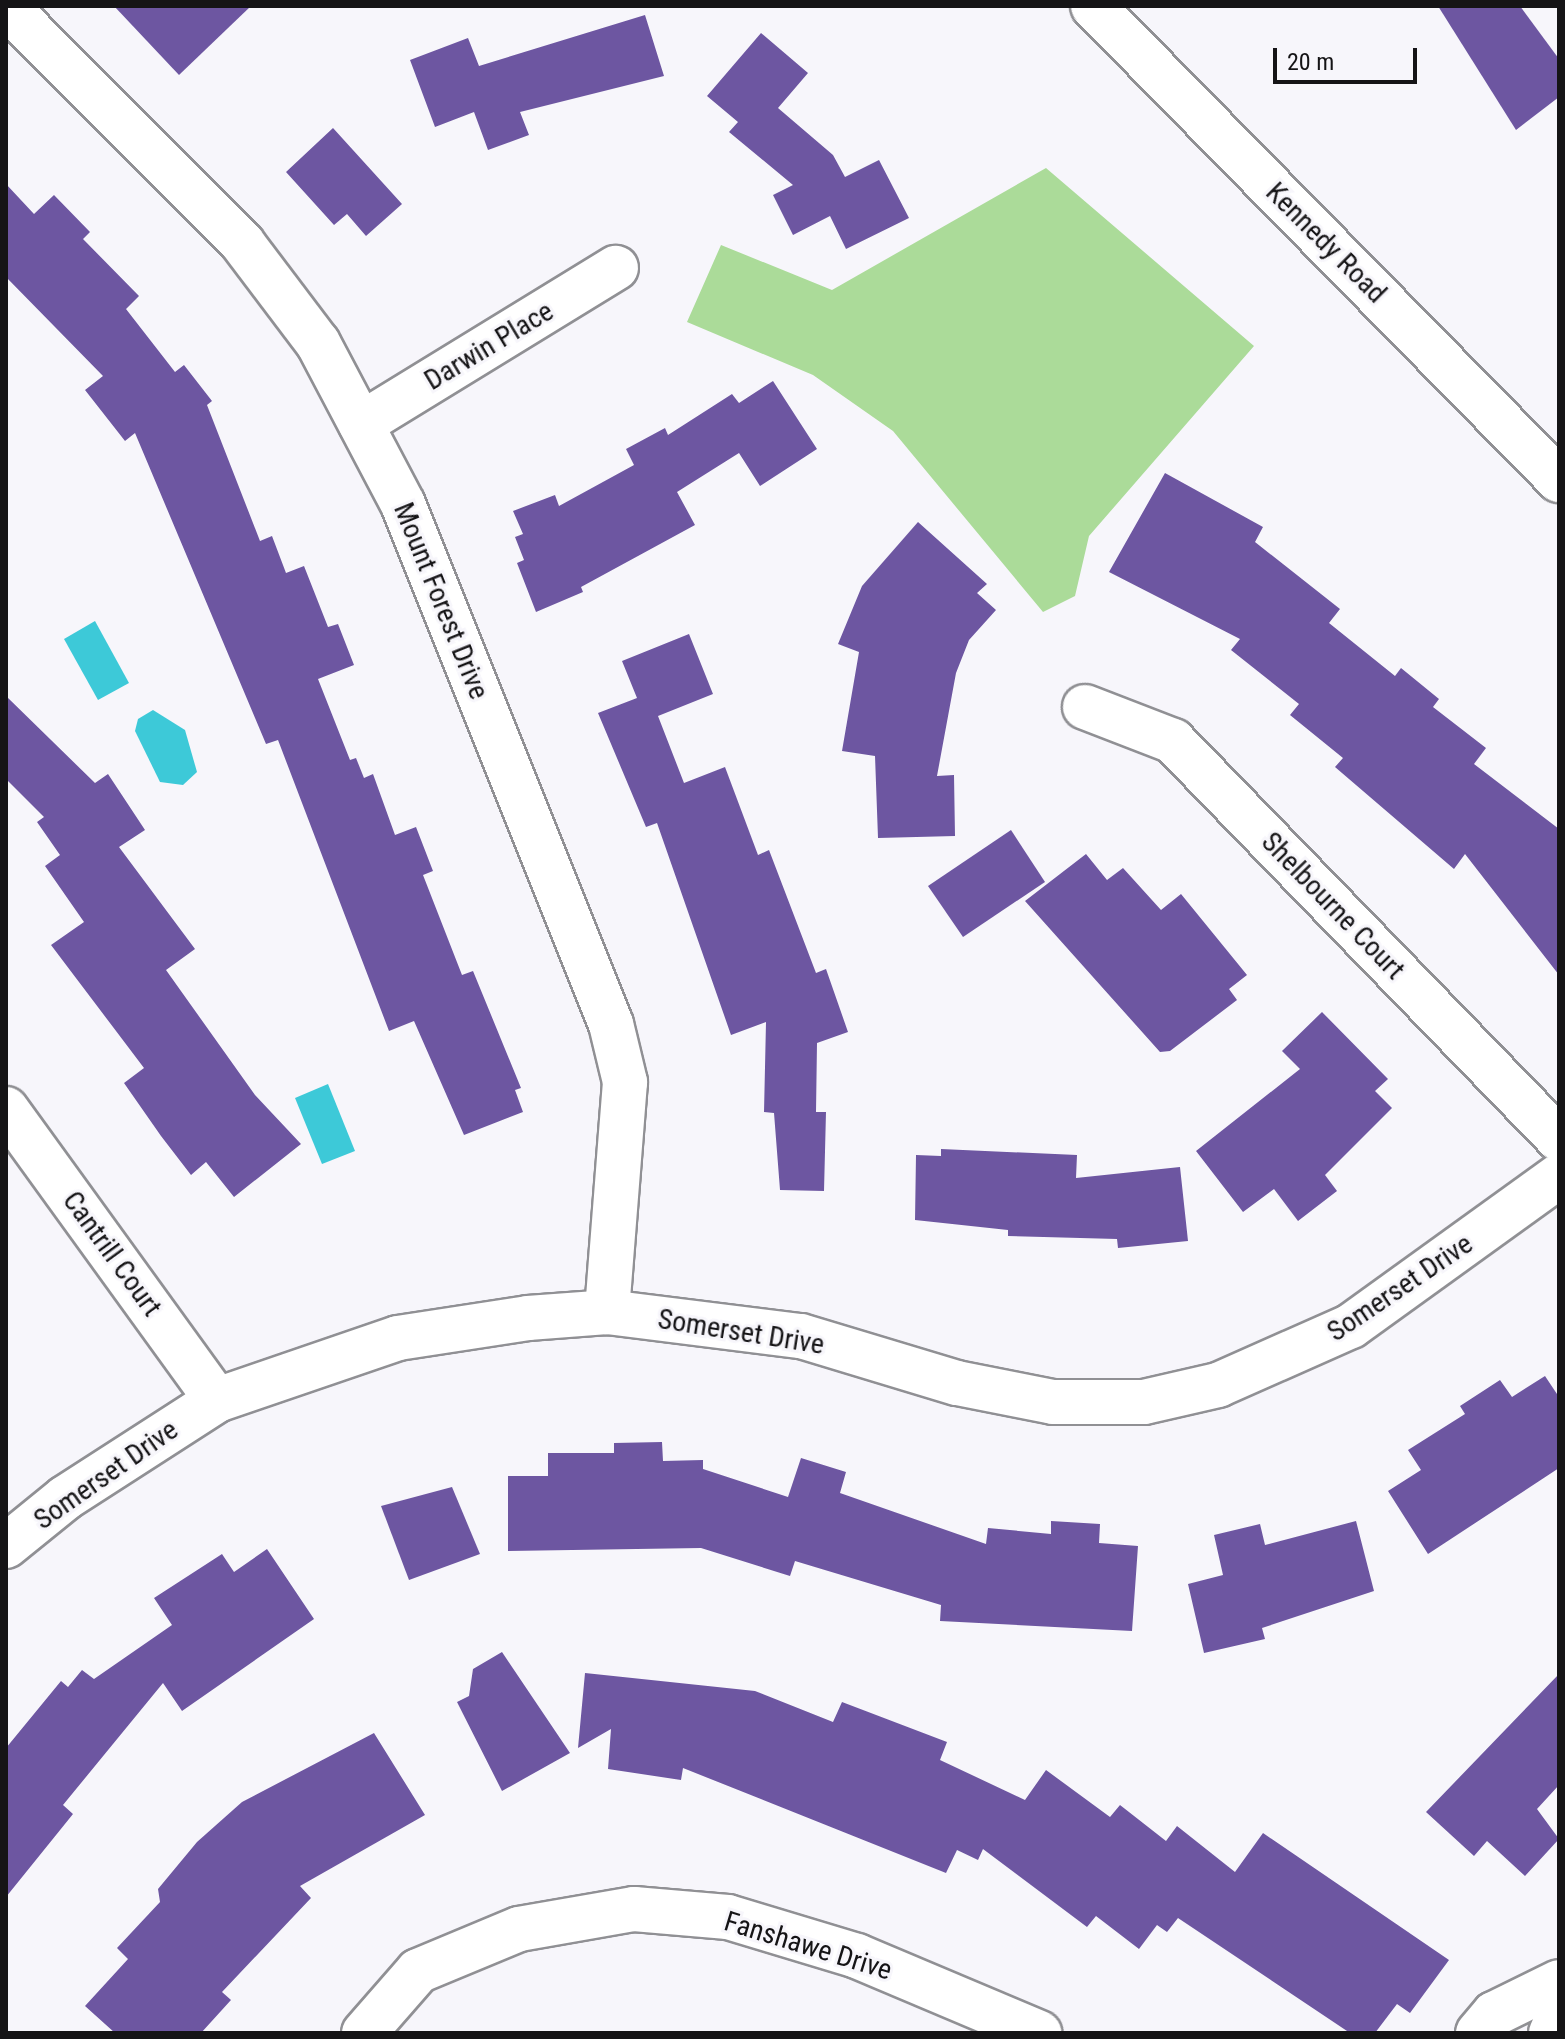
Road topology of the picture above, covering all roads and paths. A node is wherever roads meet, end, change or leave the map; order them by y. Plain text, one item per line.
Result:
1 (6, 6) edge
2 (1093, 6) edge
3 (616, 268) dead end
4 (361, 424) junction
5 (1559, 480) edge
6 (1085, 707) dead end
7 (6, 1109) edge
8 (1559, 1139) edge
9 (1559, 1176) edge
10 (607, 1312) junction
11 (217, 1400) junction
12 (6, 1546) edge
13 (1559, 1982) edge
14 (1559, 2015) edge
15 (364, 2033) edge
16 (1039, 2033) edge
17 (1478, 2033) edge
18 (1551, 2033) edge

1 - 4 street, Mount Forest Drive
2 - 5 street, Kennedy Road
3 - 4 street, Darwin Place
4 - 10 street, Mount Forest Drive
6 - 8 street, Shelbourne Court
7 - 11 street, Cantrill Court
9 - 10 street, Somerset Drive
10 - 11 street, Somerset Drive
11 - 12 street, Somerset Drive
13 - 17 street
14 - 18 street
15 - 16 street, Fanshawe Drive

